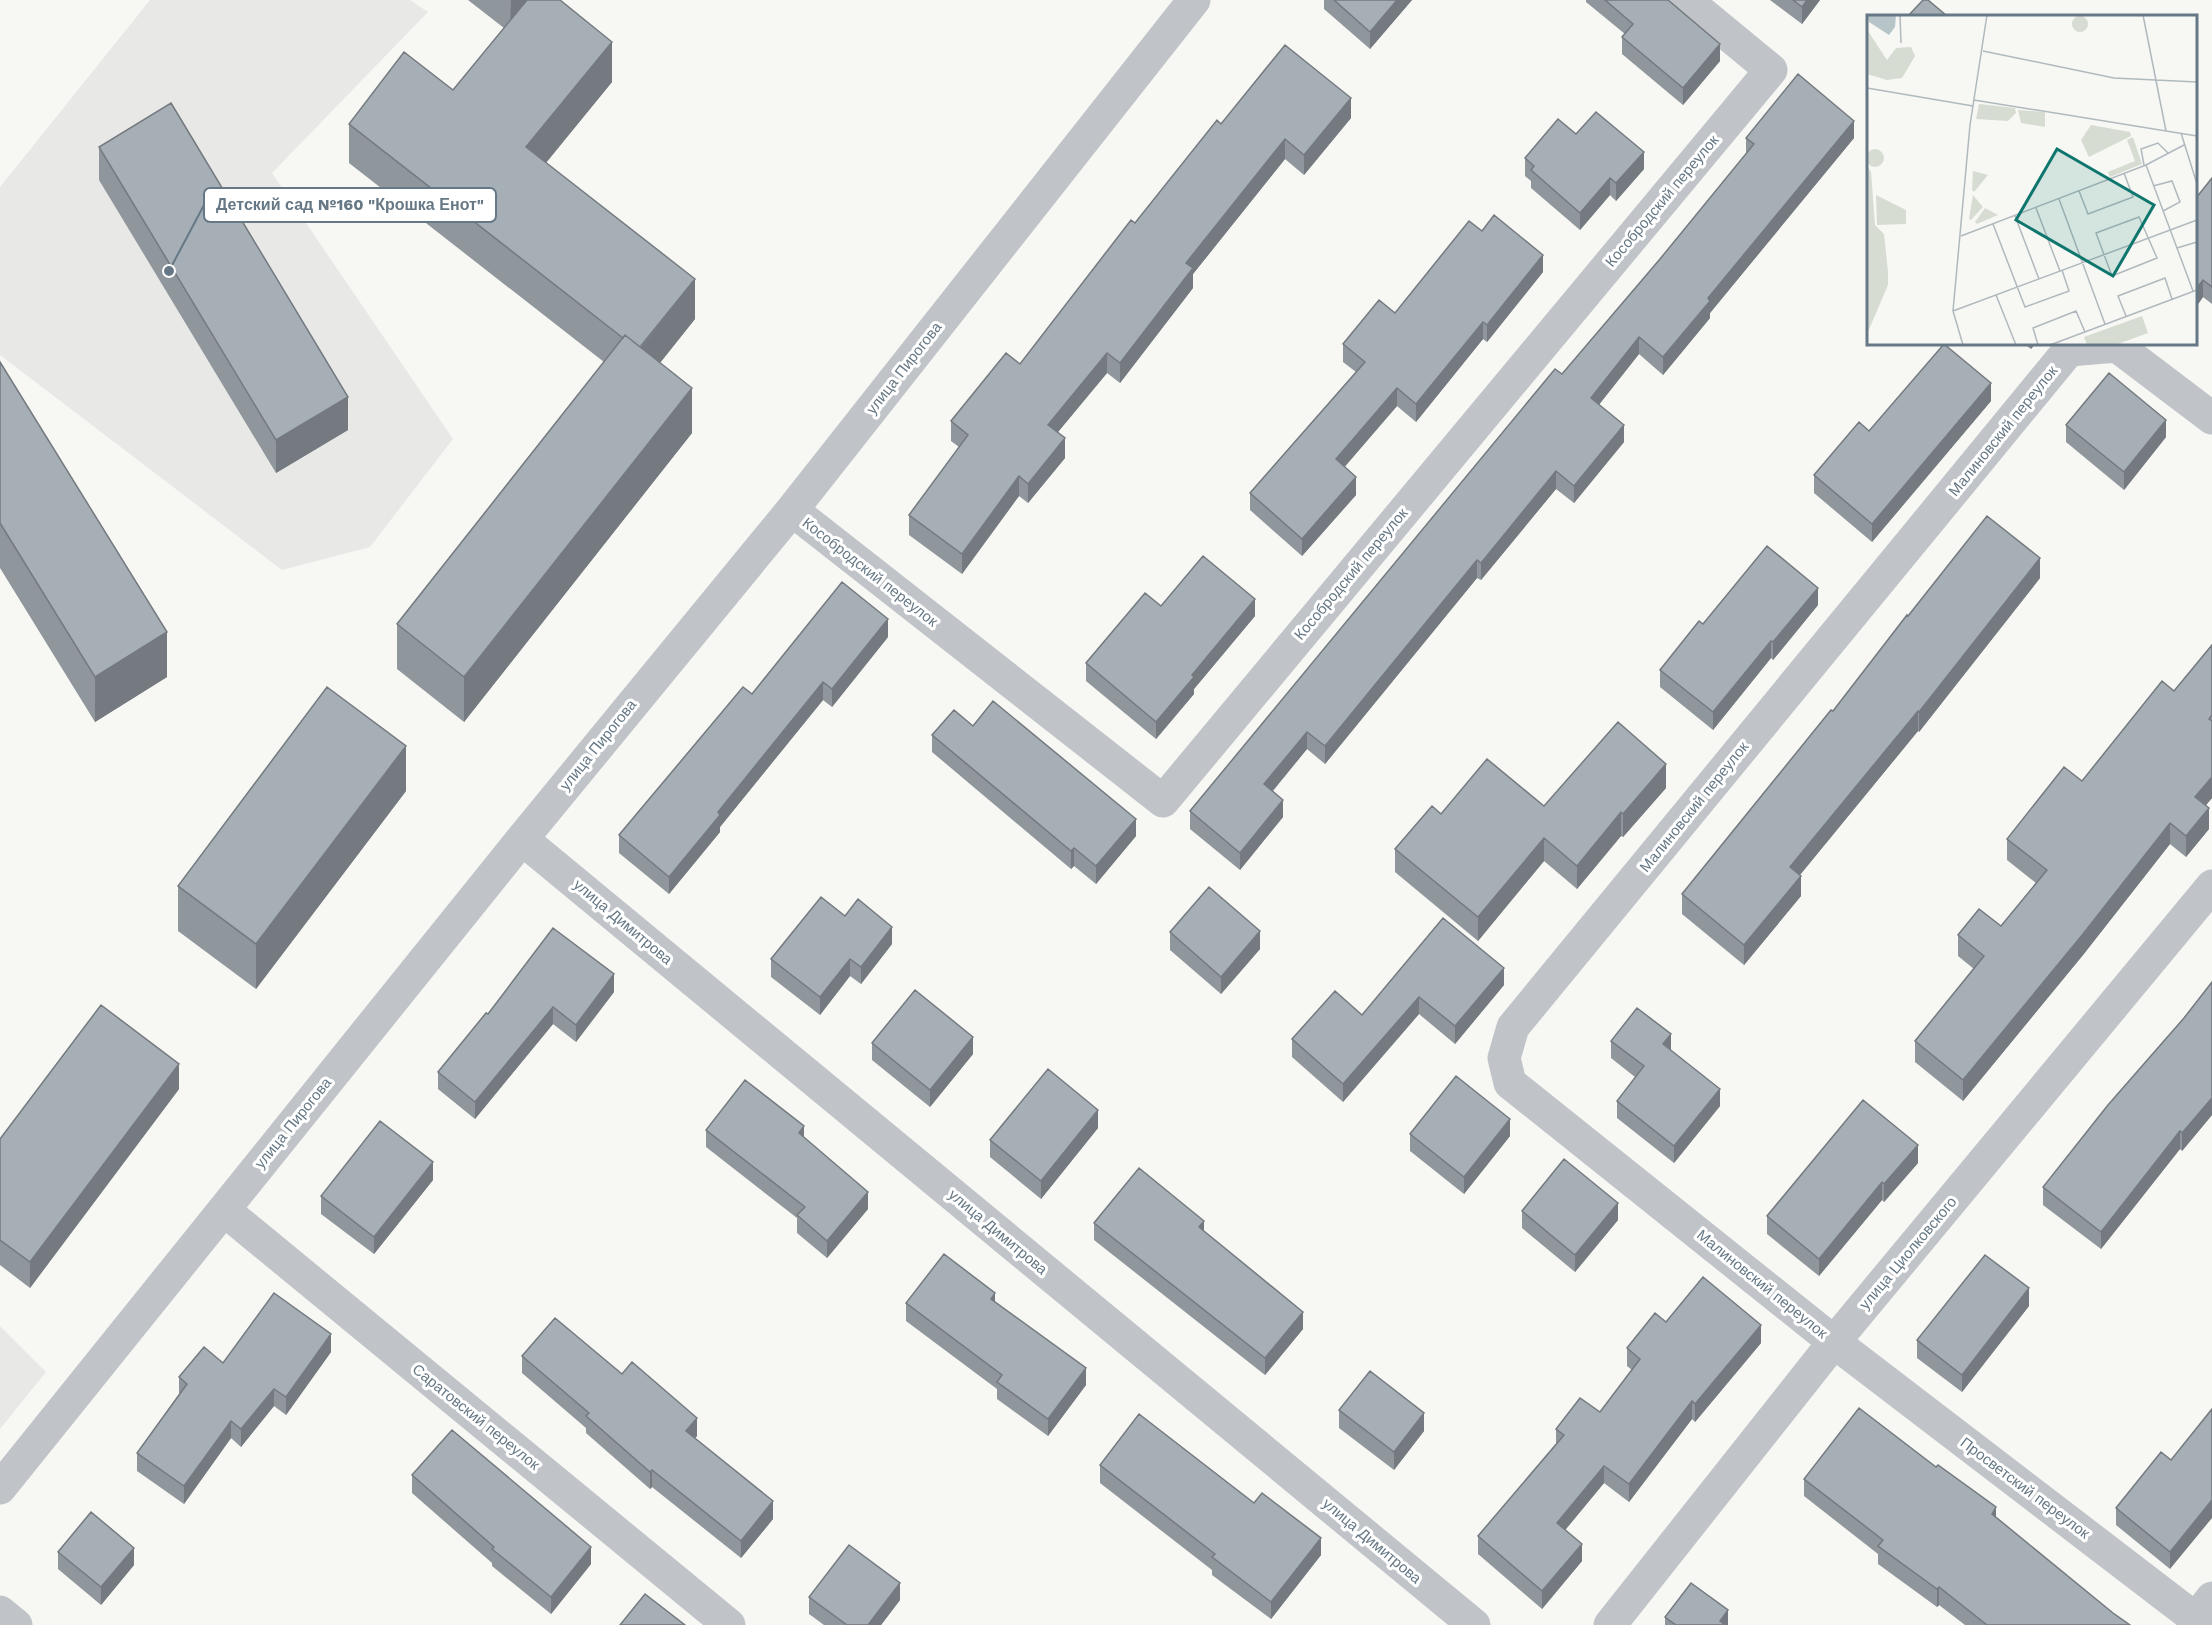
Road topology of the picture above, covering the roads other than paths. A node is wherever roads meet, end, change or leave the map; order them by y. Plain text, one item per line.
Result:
1 (1194, 0) edge
2 (1686, 0) edge
3 (2212, 418) edge
4 (792, 510) junction
5 (522, 839) junction
6 (2212, 886) edge
7 (224, 1210) junction
8 (1834, 1341) junction
9 (0, 1488) edge
10 (2212, 1598) edge
11 (0, 1612) edge
12 (16, 1625) edge
13 (729, 1625) edge
14 (1474, 1625) edge
15 (1610, 1625) edge

1 - 4 street, улица Пирогова
2 - 4 street, Кособродский переулок
3 - 8 street, Малиновский переулок
4 - 5 street, улица Пирогова
5 - 7 street, улица Пирогова
5 - 14 street, улица Димитрова
6 - 8 street, улица Циолковского
7 - 9 street, улица Пирогова
7 - 13 street, Саратовский переулок
8 - 10 street, Просветский переулок
8 - 15 street, улица Циолковского
11 - 12 street

